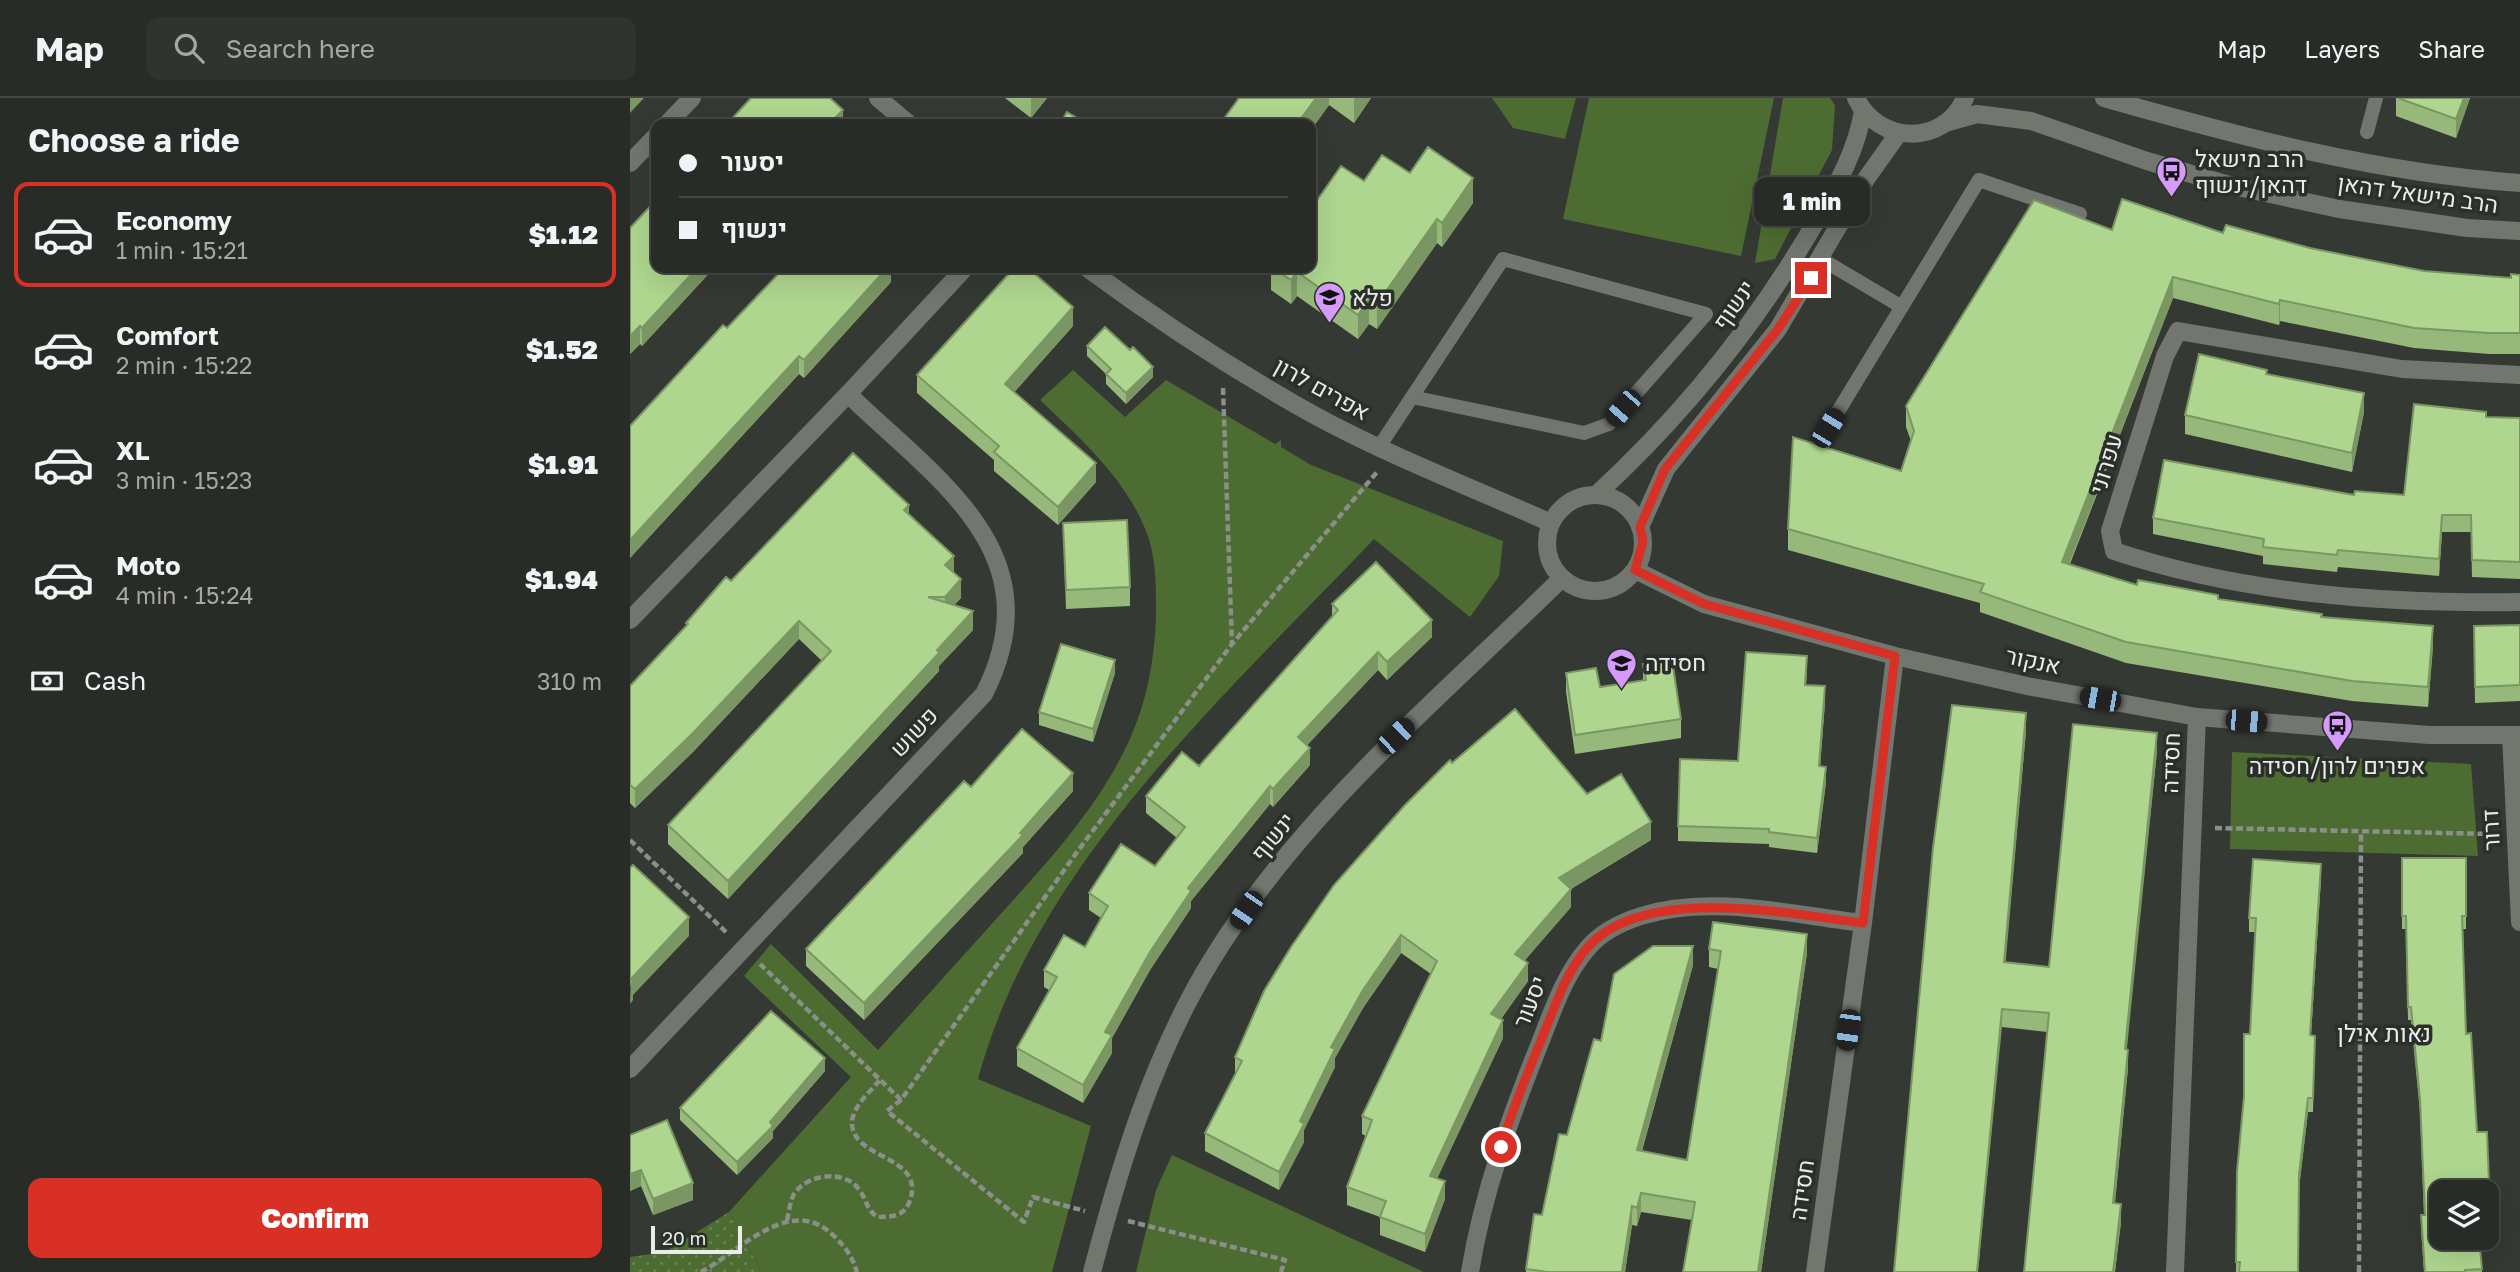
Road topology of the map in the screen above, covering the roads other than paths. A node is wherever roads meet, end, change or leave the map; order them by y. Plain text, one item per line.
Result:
1 (692, 98) edge
2 (878, 98) edge
3 (1965, 98) edge
4 (2104, 98) edge
5 (2376, 98) edge
6 (1859, 105) edge
7 (672, 119) edge
8 (903, 119) edge
9 (1945, 123) junction
10 (2367, 132) dead end
11 (1899, 134) junction
12 (651, 141) edge
13 (630, 163) edge
14 (2520, 183) edge
15 (2080, 214) edge
16 (2520, 232) edge
17 (1821, 259) junction
18 (960, 273) edge
19 (1094, 273) edge
20 (1902, 307) junction
21 (2520, 375) edge
22 (848, 394) junction
23 (1412, 397) junction
24 (1828, 428) dead end
25 (1386, 450) junction
26 (1596, 495) junction
27 (1551, 523) junction
28 (1640, 527) junction
29 (1635, 570) junction
30 (1562, 578) junction
31 (2520, 602) edge
32 (630, 620) edge
33 (1895, 656) junction
34 (2197, 717) junction
35 (2515, 735) edge
36 (2520, 922) edge
37 (1863, 923) junction
38 (630, 1069) edge
39 (1092, 1272) edge
40 (1471, 1272) edge
41 (1815, 1272) edge
42 (2175, 1272) edge

1 - 7 street
2 - 8 street
3 - 9 street
4 - 14 street, הרב מישאל דהאן
5 - 10 lane
6 - 11 street
6 - 26 street, ינשוף
9 - 11 street, הרב מישאל דהאן
9 - 16 street, הרב מישאל דהאן
11 - 17 street
12 - 13 street
15 - 20 lane
17 - 20 lane
17 - 28 street
18 - 22 street
19 - 25 street, אפרים לרון
20 - 24 lane
21 - 31 street, עפרוני
22 - 32 street
22 - 38 street, פשוש
23 - 23 lane
23 - 25 lane
25 - 27 street, אפרים לרון
26 - 27 street
26 - 28 street
27 - 30 street
28 - 29 street
29 - 30 street
29 - 33 street, אנקור
30 - 39 street, ינשוף
33 - 34 street, אנקור
33 - 37 street, חסידה
34 - 35 street, אנקור
34 - 42 street, חסידה
35 - 36 street, דרור
37 - 40 street, יסעור
37 - 41 street, חסידה

